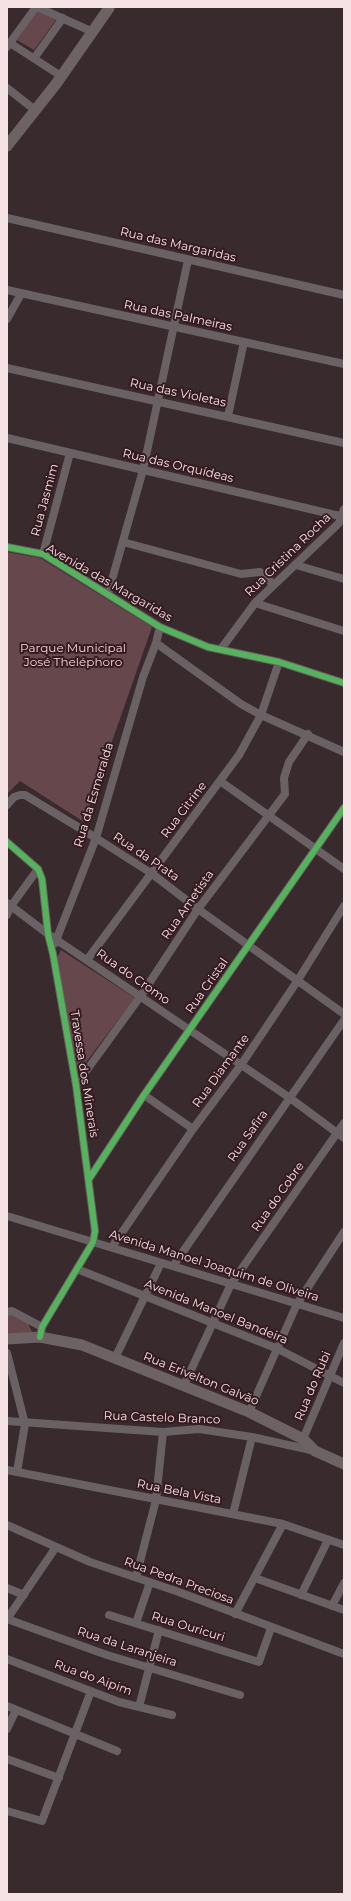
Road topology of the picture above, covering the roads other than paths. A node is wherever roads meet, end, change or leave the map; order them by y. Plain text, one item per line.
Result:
1 (36, 7) edge
2 (109, 7) edge
3 (63, 18) junction
4 (93, 32) junction
5 (9, 45) edge
6 (35, 57) junction
7 (61, 76) junction
8 (7, 88) edge
9 (35, 110) junction
10 (8, 142) edge
11 (7, 218) edge
12 (188, 260) junction
13 (7, 290) edge
14 (21, 294) junction
15 (344, 295) edge
16 (7, 319) edge
17 (174, 328) junction
18 (244, 342) junction
19 (344, 364) edge
20 (7, 368) edge
21 (159, 401) junction
22 (228, 416) junction
23 (7, 438) edge
24 (344, 443) edge
25 (70, 453) junction
26 (142, 470) junction
27 (343, 514) edge
28 (124, 542) junction
29 (7, 547) edge
30 (43, 554) junction
31 (296, 565) junction
32 (344, 579) edge
33 (274, 586) junction
34 (108, 594) junction
35 (255, 603) junction
36 (160, 627) junction
37 (344, 631) edge
38 (156, 643) junction
39 (221, 649) junction
40 (279, 662) junction
41 (344, 683) edge
42 (261, 715) junction
43 (308, 734) junction
44 (344, 752) edge
45 (220, 780) junction
46 (7, 805) edge
47 (344, 808) edge
48 (268, 814) junction
49 (96, 838) junction
50 (7, 842) edge
51 (315, 849) junction
52 (38, 869) junction
53 (344, 869) edge
54 (151, 873) junction
55 (9, 905) edge
56 (344, 906) edge
57 (198, 909) junction
58 (7, 915) edge
59 (48, 934) junction
60 (56, 939) junction
61 (248, 945) junction
62 (53, 954) junction
63 (87, 960) junction
64 (298, 980) junction
65 (140, 997) junction
66 (344, 1014) edge
67 (344, 1020) edge
68 (189, 1031) junction
69 (241, 1065) junction
70 (76, 1085) junction
71 (144, 1095) junction
72 (290, 1098) junction
73 (344, 1123) edge
74 (193, 1129) junction
75 (340, 1136) edge
76 (90, 1179) junction
77 (7, 1216) edge
78 (344, 1232) edge
79 (93, 1242) junction
80 (112, 1247) junction
81 (161, 1263) junction
82 (173, 1266) junction
83 (76, 1269) junction
84 (231, 1284) junction
85 (145, 1295) junction
86 (296, 1304) junction
87 (7, 1312) edge
88 (344, 1318) edge
89 (212, 1324) junction
90 (41, 1332) junction
91 (7, 1339) edge
92 (344, 1343) edge
93 (278, 1349) junction
94 (7, 1353) edge
95 (115, 1358) junction
96 (330, 1376) junction
97 (344, 1383) edge
98 (184, 1385) junction
99 (249, 1412) junction
100 (7, 1421) edge
101 (25, 1424) junction
102 (163, 1432) junction
103 (252, 1437) junction
104 (303, 1439) junction
105 (315, 1452) junction
106 (344, 1464) edge
107 (7, 1470) edge
108 (17, 1472) junction
109 (156, 1500) junction
110 (232, 1514) junction
111 (283, 1524) junction
112 (7, 1525) edge
113 (328, 1540) junction
114 (344, 1545) edge
115 (56, 1547) junction
116 (136, 1577) junction
117 (255, 1578) junction
118 (150, 1582) junction
119 (344, 1583) edge
120 (7, 1588) edge
121 (24, 1595) junction
122 (301, 1595) junction
123 (332, 1606) junction
124 (344, 1610) edge
125 (235, 1614) junction
126 (109, 1615) dead end
127 (7, 1619) edge
128 (136, 1623) junction
129 (271, 1628) junction
130 (159, 1630) junction
131 (344, 1654) edge
132 (7, 1659) edge
133 (149, 1668) junction
134 (91, 1691) junction
135 (240, 1695) dead end
136 (7, 1706) edge
137 (139, 1707) junction
138 (16, 1710) junction
139 (172, 1714) dead end
140 (7, 1729) edge
141 (75, 1734) junction
142 (117, 1751) dead end
143 (7, 1759) edge
144 (59, 1778) junction
145 (7, 1811) edge

1 - 3 street
1 - 5 street
2 - 4 main road
3 - 4 street
3 - 6 street
4 - 7 main road
5 - 6 street
6 - 7 street
7 - 9 main road
8 - 9 street
9 - 10 main road
11 - 12 street, Rua das Margaridas
12 - 15 street, Rua das Margaridas
12 - 17 street
13 - 14 street, Rua das Palmeiras
14 - 16 street
14 - 17 street, Rua das Palmeiras
17 - 18 street, Rua das Palmeiras
17 - 21 street
18 - 19 street, Rua das Palmeiras
18 - 22 street
20 - 21 street, Rua das Violetas
21 - 22 street, Rua das Violetas
21 - 26 street
22 - 24 street, Rua das Violetas
23 - 25 street, Rua das Orquídeas
25 - 26 street, Rua das Orquídeas
25 - 30 street, Rua Jasmim
26 - 27 street, Rua das Orquídeas
26 - 28 street
27 - 31 street, Rua Cristina Rocha
28 - 33 street
28 - 34 street
29 - 30 street, Avenida das Margaridas
30 - 34 street, Avenida das Margaridas
31 - 32 street
31 - 33 street, Rua Cristina Rocha
33 - 35 street, Rua Cristina Rocha
34 - 36 street, Avenida das Margaridas
35 - 37 street
35 - 39 street, Rua Cristina Rocha
36 - 38 street, Avenida das Margaridas
36 - 39 street, Avenida das Margaridas
38 - 42 street
38 - 49 street, Rua da Esmeralda
39 - 40 street, Avenida das Margaridas
40 - 41 street, Avenida das Margaridas
40 - 42 street, Rua Citrine
42 - 43 street
42 - 45 street, Rua Citrine
43 - 44 street
43 - 48 street, Rua Ametista
45 - 48 street
45 - 54 street, Rua Citrine
46 - 49 street, Rua da Prata
47 - 51 street, Rua Cristal
48 - 51 street
48 - 57 street, Rua Ametista
49 - 54 street, Rua da Prata
49 - 60 street, Rua da Esmeralda
50 - 52 street
51 - 53 street
51 - 61 street, Rua Cristal
52 - 55 street
52 - 59 street, Travessa dos Minerais
54 - 57 street, Rua da Prata
54 - 63 street, Rua Citrine
55 - 58 street
55 - 59 street, Rua do Cromo
56 - 64 street, Rua Diamante
57 - 61 street, Rua da Prata
57 - 65 street, Rua Ametista
59 - 60 street, Rua do Cromo
59 - 62 street, Travessa dos Minerais
60 - 62 street, Rua da Esmeralda
60 - 63 street, Rua do Cromo
61 - 64 street, Rua da Prata
61 - 68 street, Rua Cristal
62 - 70 street, Travessa dos Minerais
63 - 65 street, Rua do Cromo
64 - 66 street, Rua da Prata
64 - 69 street, Rua Diamante
65 - 68 street, Rua do Cromo
65 - 70 street, Rua Ametista
67 - 72 street, Rua Safira
68 - 69 street, Rua do Cromo
68 - 71 street, Rua Cristal
69 - 72 street, Rua do Cromo
69 - 74 street, Rua Diamante
70 - 76 street, Travessa dos Minerais
71 - 74 street
71 - 76 street, Rua Cristal
72 - 75 street, Rua do Cromo
72 - 82 street, Rua Safira
73 - 75 street, Rua do Cobre
74 - 80 street, Rua Diamante
75 - 84 street, Rua do Cobre
76 - 79 street, Travessa dos Minerais
77 - 79 street, Avenida Manoel Joaquim de Oliveira
78 - 86 street
79 - 80 street, Avenida Manoel Joaquim de Oliveira
79 - 83 street
80 - 81 street, Avenida Manoel Joaquim de Oliveira
81 - 82 street, Avenida Manoel Joaquim de Oliveira
81 - 85 street
82 - 84 street, Avenida Manoel Joaquim de Oliveira
83 - 85 street, Avenida Manoel Bandeira
83 - 90 street
84 - 86 street, Avenida Manoel Joaquim de Oliveira
84 - 89 street, Rua do Cobre
85 - 89 street, Avenida Manoel Bandeira
85 - 95 street
86 - 88 street, Avenida Manoel Joaquim de Oliveira
86 - 93 street
87 - 90 street
89 - 93 street, Avenida Manoel Bandeira
89 - 98 street, Rua do Cobre
90 - 91 main road, Rua Erivelton Galvão
90 - 95 main road, Rua Erivelton Galvão
92 - 96 street, Rua do Rubi
93 - 96 street, Avenida Manoel Bandeira
93 - 99 street
94 - 101 street
95 - 98 main road, Rua Erivelton Galvão
96 - 97 street, Avenida Manoel Bandeira
96 - 104 street, Rua do Rubi
98 - 99 main road, Rua Erivelton Galvão
99 - 104 main road, Rua Erivelton Galvão
100 - 101 street, Rua Castelo Branco
101 - 102 street, Rua Castelo Branco
101 - 108 street
102 - 103 street, Rua Castelo Branco
102 - 109 street
103 - 105 street, Rua Castelo Branco
103 - 110 street
104 - 105 main road, Rua Erivelton Galvão
105 - 106 main road, Rua Erivelton Galvão
107 - 108 street, Rua Bela Vista
108 - 109 street, Rua Bela Vista
109 - 110 street, Rua Bela Vista
109 - 116 street
110 - 111 street, Rua Bela Vista
111 - 113 street, Rua Bela Vista
111 - 117 street
112 - 115 street, Rua Pedra Preciosa
113 - 114 street, Rua Bela Vista
113 - 122 street
115 - 116 street, Rua Pedra Preciosa
115 - 121 street
116 - 118 street, Rua Pedra Preciosa
117 - 122 street
117 - 125 street
118 - 125 street, Rua Pedra Preciosa
118 - 128 street
119 - 123 street
120 - 121 street
121 - 127 street
122 - 123 street
123 - 124 street
125 - 129 street, Rua Pedra Preciosa
126 - 128 street, Rua Ouricuri
127 - 133 street, Rua da Laranjeira
128 - 130 street, Rua Ouricuri
129 - 130 street, Rua Ouricuri
129 - 131 street, Rua Pedra Preciosa
130 - 133 street
132 - 134 street, Rua do Aipim
133 - 135 street, Rua da Laranjeira
133 - 137 street
134 - 137 street, Rua do Aipim
134 - 141 street
136 - 138 street
137 - 139 street, Rua do Aipim
138 - 140 street
138 - 141 street
141 - 142 street
141 - 144 street
143 - 144 street
144 - 145 street

